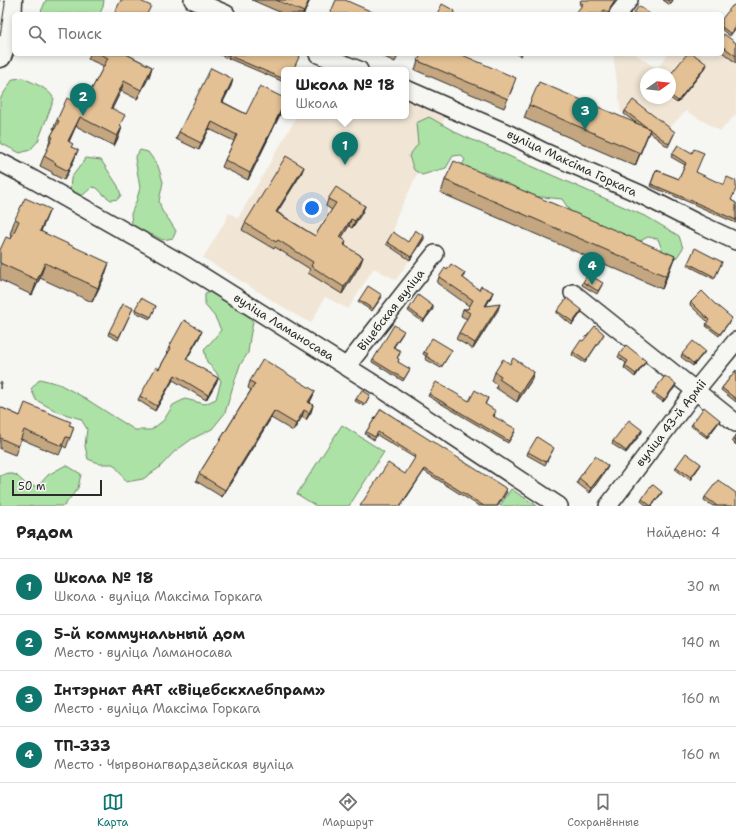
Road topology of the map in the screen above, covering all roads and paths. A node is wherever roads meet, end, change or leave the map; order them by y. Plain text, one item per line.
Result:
1 (11, 0) edge
2 (23, 0) edge
3 (193, 0) edge
4 (629, 0) edge
5 (12, 12) edge
6 (17, 12) edge
7 (221, 12) edge
8 (620, 12) edge
9 (12, 22) edge
10 (0, 56) edge
11 (323, 56) edge
12 (351, 67) edge
13 (409, 90) edge
14 (0, 162) edge
15 (736, 241) edge
16 (435, 254) dead end
17 (573, 293) dead end
18 (736, 341) edge
19 (346, 367) junction
20 (695, 391) junction
21 (736, 423) edge
22 (560, 506) edge
23 (608, 506) edge

1 - 5 main road
2 - 6 main road
3 - 7 street
4 - 8 street
9 - 10 main road
11 - 12 street
13 - 15 street, вуліца Максіма Горкага
14 - 19 street, вуліца Ламаносава
16 - 19 street, Віцебская вуліца
17 - 20 street
18 - 20 street, вуліца 43-й Арміі
19 - 22 street, вуліца Ламаносава
20 - 21 street
20 - 23 street, вуліца 43-й Арміі

